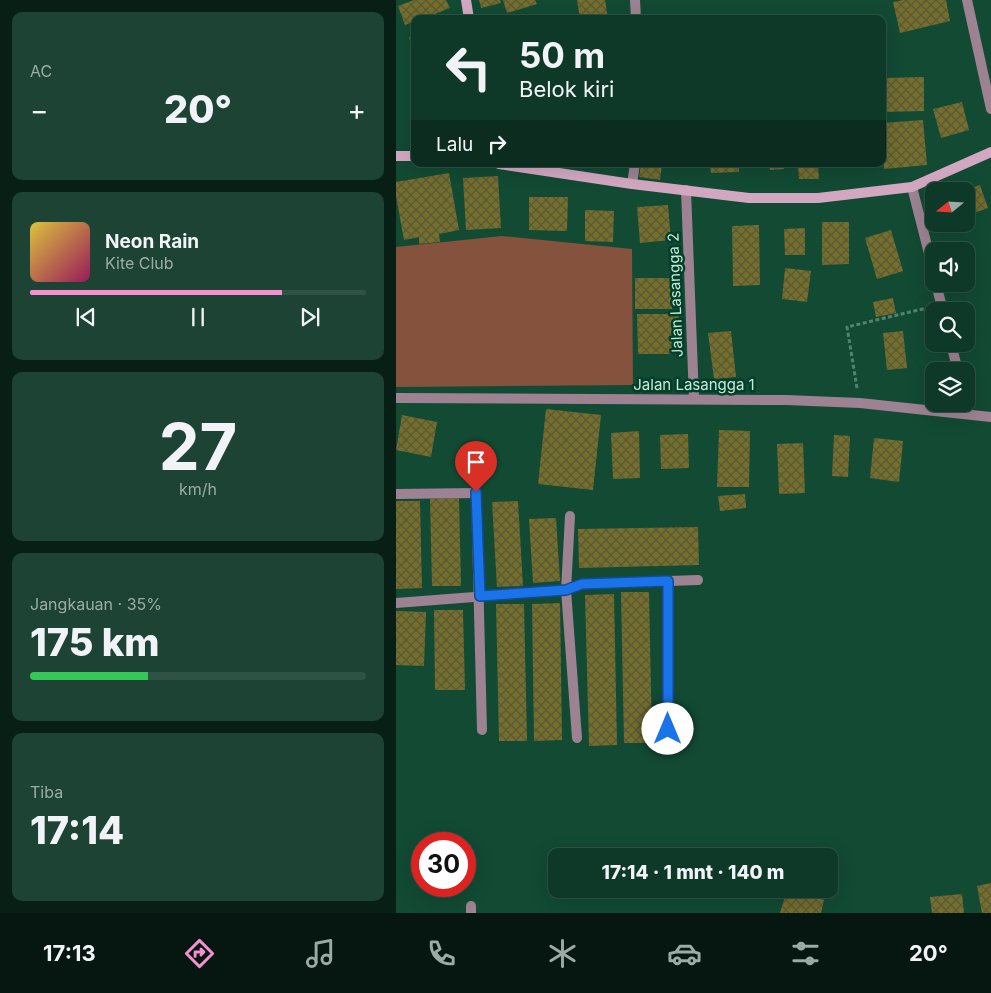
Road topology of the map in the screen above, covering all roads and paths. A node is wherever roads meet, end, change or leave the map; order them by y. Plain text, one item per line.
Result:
1 (466, 0) edge
2 (635, 0) edge
3 (967, 0) edge
4 (469, 15) edge
5 (636, 15) edge
6 (991, 109) edge
7 (991, 152) edge
8 (396, 156) edge
9 (411, 156) edge
10 (519, 167) edge
11 (635, 167) edge
12 (632, 184) junction
13 (912, 187) junction
14 (686, 190) junction
15 (926, 242) edge
16 (925, 311) edge
17 (396, 398) edge
18 (694, 399) junction
19 (860, 403) junction
20 (925, 407) edge
21 (975, 411) edge
22 (991, 416) edge
23 (396, 494) edge
24 (570, 516) dead end
25 (698, 580) dead end
26 (668, 581) junction
27 (566, 590) junction
28 (480, 596) junction
29 (396, 602) edge
30 (668, 729) dead end
31 (482, 730) dead end
32 (577, 738) dead end

1 - 4 street
2 - 5 street
3 - 6 street
7 - 13 street
8 - 9 street
10 - 12 street
11 - 12 street
12 - 14 street
13 - 14 street
13 - 15 street
14 - 18 street, Jalan Lasangga 2
16 - 19 path
17 - 18 street, Jalan Lasangga 1
18 - 19 street, Jalan Lasangga 1
19 - 20 street, Jalan Lasangga 1
21 - 22 street, Jalan Lasangga 1
23 - 28 street
24 - 27 street
25 - 26 street
26 - 27 street
26 - 30 street
27 - 28 street
27 - 32 street
28 - 29 street
28 - 31 street

